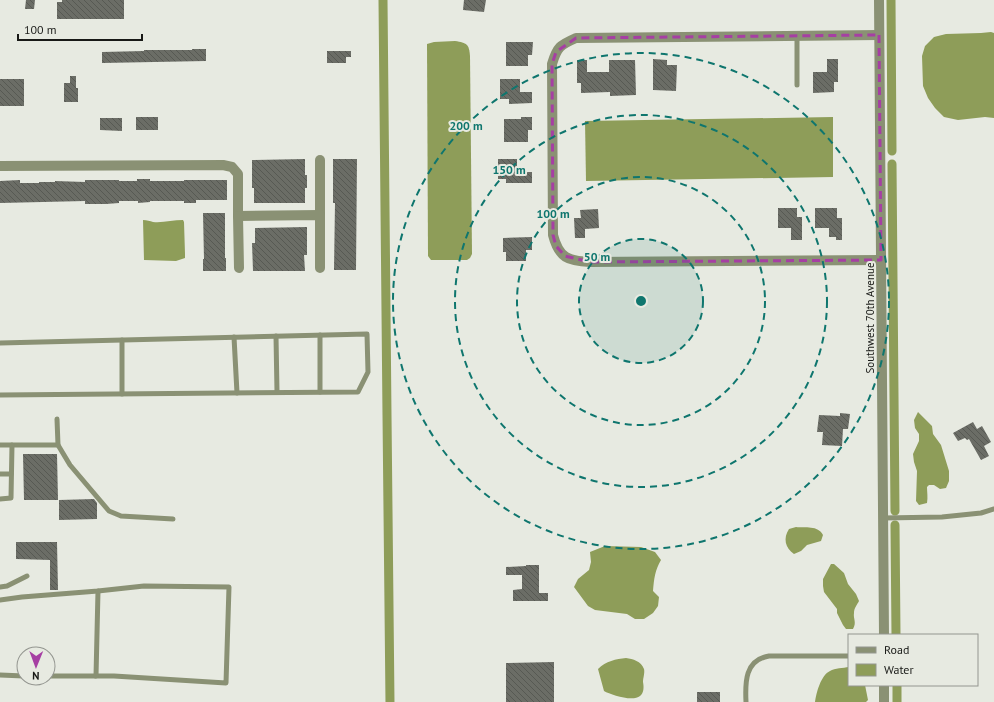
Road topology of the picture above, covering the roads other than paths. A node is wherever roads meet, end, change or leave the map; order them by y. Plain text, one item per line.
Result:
1 (879, 0) edge
2 (879, 35) junction
3 (796, 36) junction
4 (797, 85) dead end
5 (320, 160) dead end
6 (0, 166) edge
7 (238, 216) junction
8 (320, 216) junction
9 (881, 260) junction
10 (239, 268) dead end
11 (320, 268) dead end
12 (320, 335) junction
13 (276, 336) junction
14 (234, 337) junction
15 (122, 340) junction
16 (0, 343) edge
17 (277, 392) junction
18 (320, 392) junction
19 (237, 393) junction
20 (122, 394) junction
21 (0, 395) edge
22 (57, 419) dead end
23 (0, 445) edge
24 (12, 445) junction
25 (58, 445) junction
26 (0, 474) edge
27 (11, 474) junction
28 (0, 499) edge
29 (994, 509) edge
30 (883, 518) junction
31 (173, 519) dead end
32 (27, 576) dead end
33 (0, 587) edge
34 (98, 591) junction
35 (0, 600) edge
36 (884, 634) edge
37 (848, 656) edge
38 (0, 675) edge
39 (16, 676) edge
40 (56, 676) edge
41 (96, 676) junction
42 (884, 686) edge
43 (746, 702) edge
44 (884, 702) edge

1 - 2 street, Southwest 70th Avenue
2 - 3 street
2 - 9 street, Southwest 70th Avenue
3 - 4 lane
3 - 9 street
5 - 8 street
6 - 7 street
7 - 8 street
7 - 10 street
8 - 11 street
9 - 30 street, Southwest 70th Avenue
12 - 13 lane
12 - 18 lane
12 - 18 lane
13 - 14 lane
13 - 17 lane
14 - 15 lane
14 - 19 lane
15 - 16 lane
15 - 20 lane
17 - 18 lane
17 - 19 lane
19 - 20 lane
20 - 21 lane
22 - 25 lane
23 - 24 lane
24 - 25 lane
24 - 27 lane
25 - 31 lane
26 - 27 lane
27 - 28 lane
29 - 30 lane
30 - 36 street, Southwest 70th Avenue
32 - 33 lane
34 - 35 lane
34 - 41 lane
34 - 41 lane
37 - 43 lane
38 - 39 lane
40 - 41 lane
42 - 44 street

